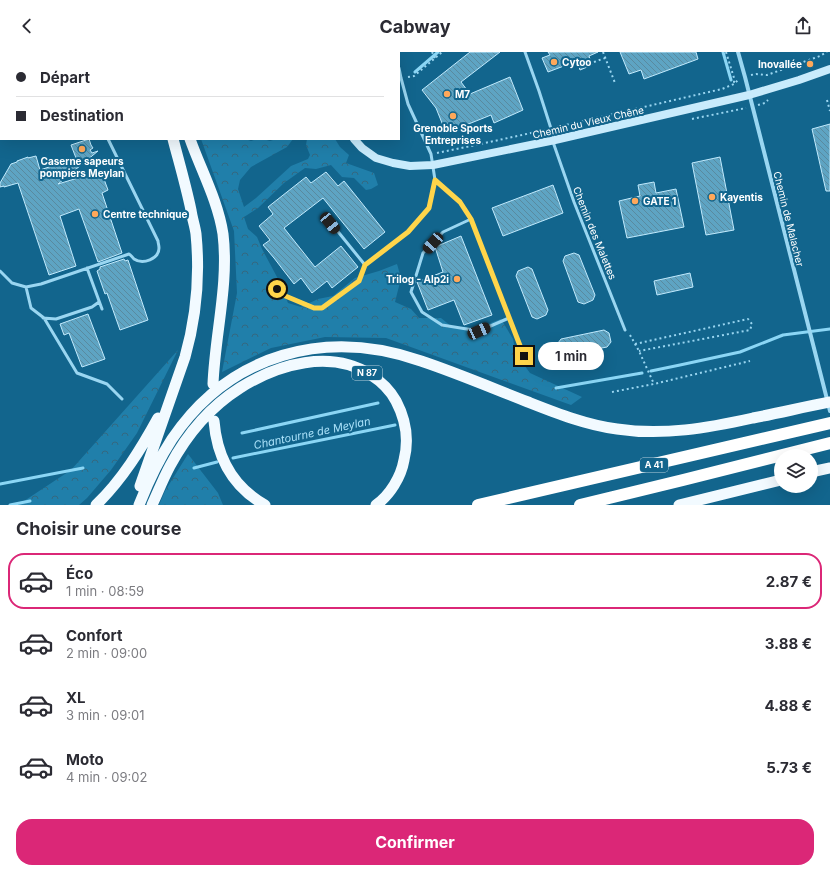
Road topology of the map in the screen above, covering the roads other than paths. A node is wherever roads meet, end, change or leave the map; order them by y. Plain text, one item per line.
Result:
1 (525, 52) edge
2 (738, 52) edge
3 (830, 70) edge
4 (400, 73) edge
5 (750, 95) junction
6 (108, 140) edge
7 (173, 140) edge
8 (190, 140) edge
9 (355, 140) edge
10 (554, 140) junction
11 (433, 165) junction
12 (435, 180) junction
13 (471, 219) junction
14 (330, 223) dead end
15 (365, 265) junction
16 (87, 268) junction
17 (0, 271) edge
18 (271, 282) dead end
19 (26, 287) junction
20 (99, 302) junction
21 (102, 309) dead end
22 (44, 318) junction
23 (509, 318) junction
24 (626, 330) road end
25 (524, 356) dead end
26 (218, 385) junction
27 (122, 399) dead end
28 (169, 401) junction
29 (830, 402) edge
30 (830, 411) edge
31 (211, 418) junction
32 (830, 423) edge
33 (830, 443) edge
34 (830, 468) edge
35 (818, 471) edge
36 (774, 482) edge
37 (96, 505) edge
38 (133, 505) edge
39 (139, 505) edge
40 (152, 505) edge
41 (265, 505) edge
42 (376, 505) edge
43 (478, 505) edge
44 (580, 505) edge
45 (679, 505) edge

1 - 10 lane, Chemin des Malettes
2 - 5 street, Chemin de Malacher
3 - 5 main road, Chemin du Vieux Chêne
4 - 11 lane
5 - 10 main road, Chemin du Vieux Chêne
5 - 30 street, Chemin de Malacher
6 - 16 lane
7 - 28 highway
8 - 26 highway
9 - 11 main road, Chemin du Vieux Chêne
10 - 11 main road, Chemin du Vieux Chêne
10 - 24 lane, Chemin des Malettes
11 - 12 lane
12 - 13 lane
12 - 15 lane
13 - 23 lane
13 - 23 lane
14 - 15 lane
15 - 18 lane
16 - 19 lane
16 - 20 lane
17 - 19 lane
19 - 22 lane
20 - 21 lane
20 - 22 lane
22 - 27 lane
23 - 25 lane
26 - 29 highway
26 - 39 highway
28 - 37 highway
28 - 38 highway
31 - 40 highway, N 87
31 - 41 highway
31 - 42 highway, N 87
32 - 43 highway, A 41
33 - 44 highway, A 41
34 - 35 highway
36 - 45 highway

